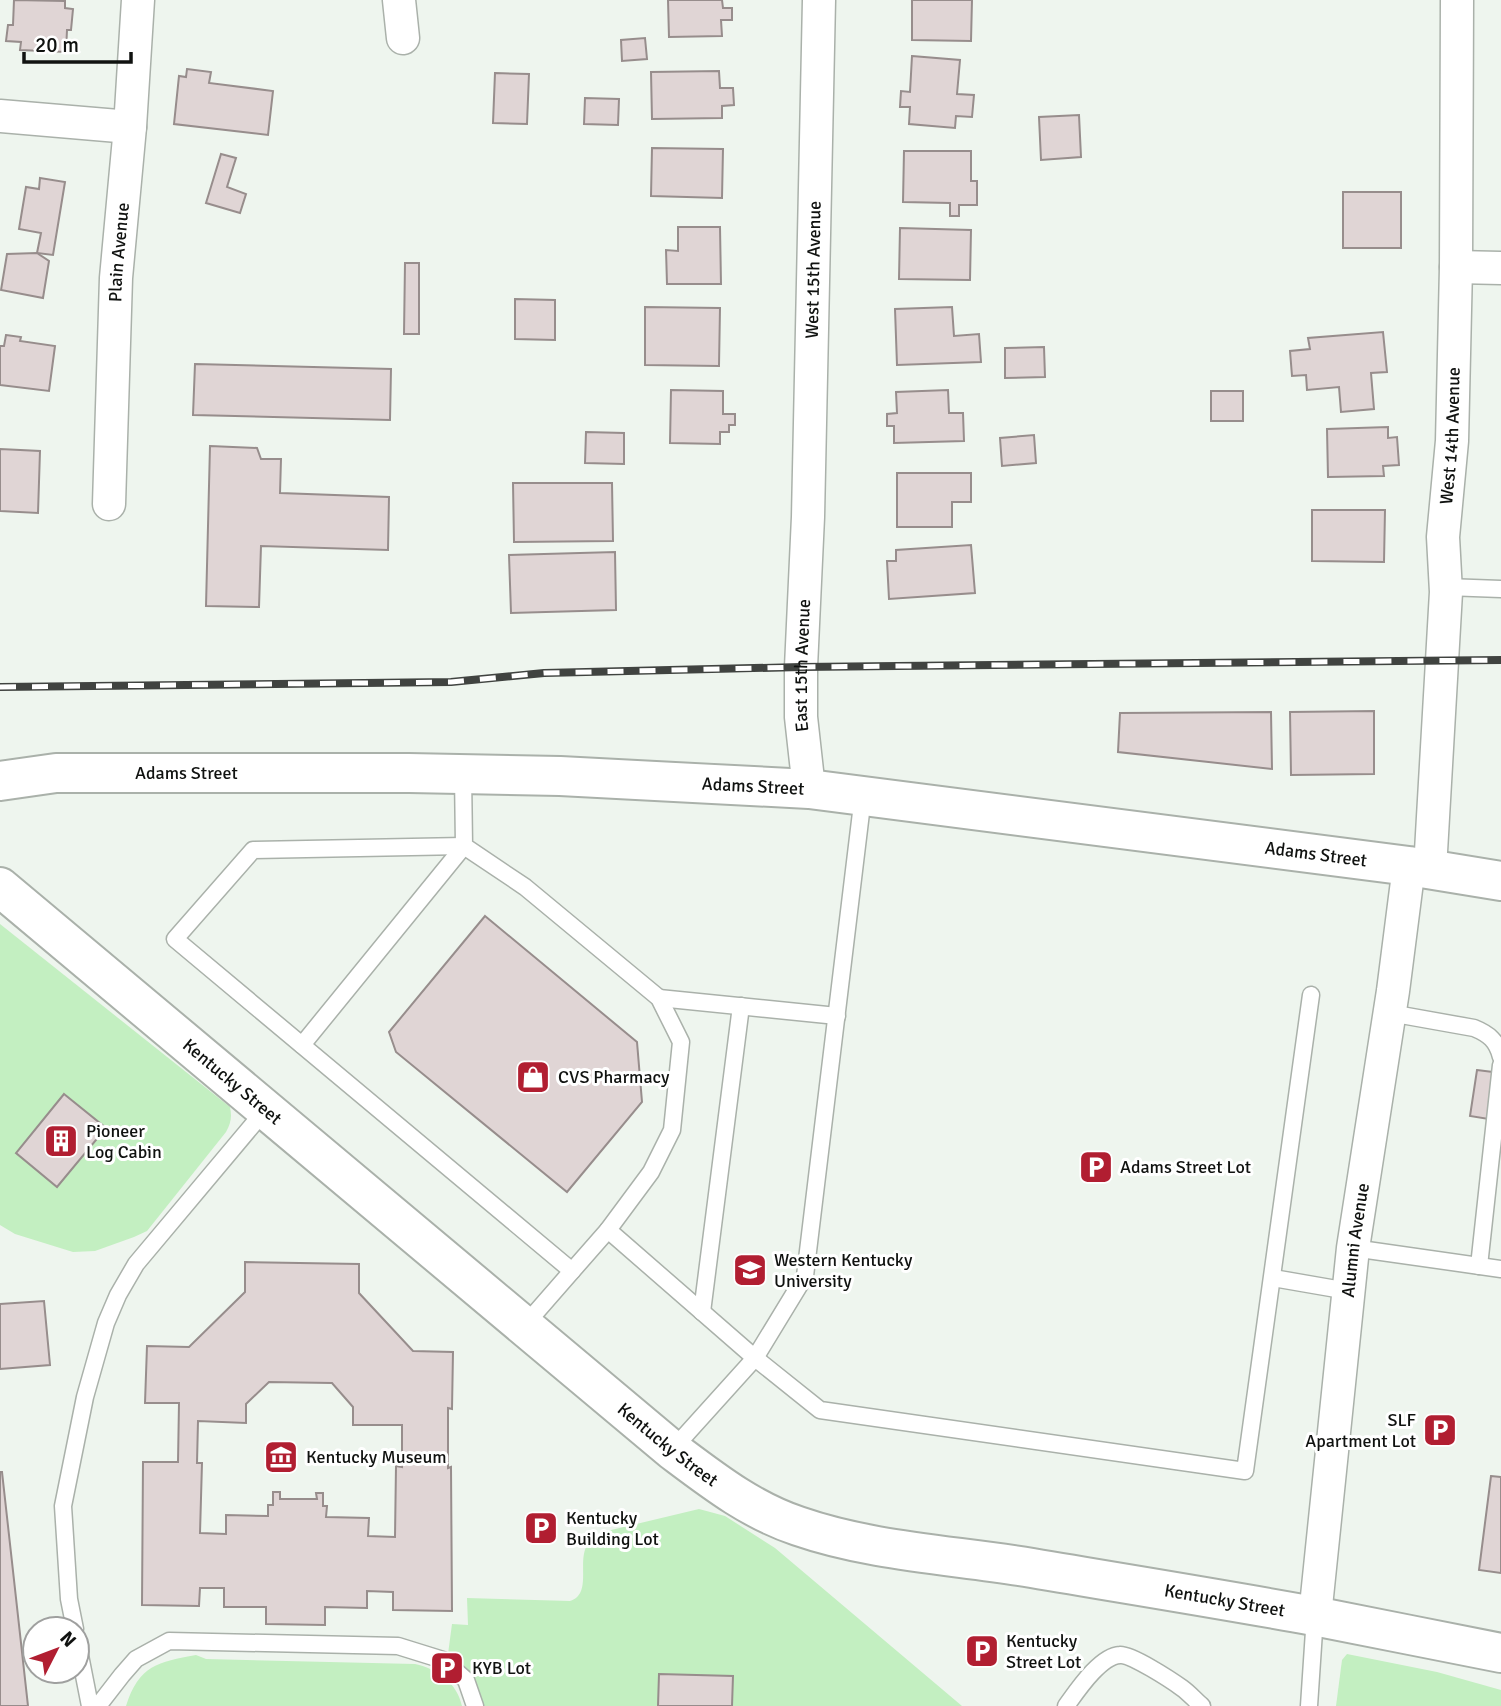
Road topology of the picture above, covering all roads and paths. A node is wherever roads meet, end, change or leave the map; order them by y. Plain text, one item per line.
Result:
1 (138, 0) edge
2 (399, 0) edge
3 (819, 0) edge
4 (1457, 0) edge
5 (403, 38) dead end
6 (0, 116) edge
7 (130, 127) junction
8 (1456, 267) junction
9 (1501, 268) edge
10 (109, 504) dead end
11 (807, 539) joint
12 (1446, 587) junction
13 (1501, 589) edge
14 (463, 774) junction
15 (0, 781) edge
16 (809, 789) junction
17 (863, 796) junction
18 (464, 846) junction
19 (1419, 868) junction
20 (1501, 881) edge
21 (0, 887) edge
22 (1311, 995) dead end
23 (659, 998) junction
24 (741, 1006) junction
25 (1390, 1013) junction
26 (837, 1016) junction
27 (302, 1045) junction
28 (1501, 1057) edge
29 (1501, 1065) edge
30 (266, 1108) junction
31 (608, 1230) junction
32 (1353, 1248) junction
33 (1479, 1266) junction
34 (1501, 1269) edge
35 (572, 1271) junction
36 (1273, 1278) junction
37 (1348, 1290) junction
38 (702, 1312) junction
39 (524, 1326) junction
40 (755, 1358) junction
41 (671, 1450) junction
42 (72, 1615) edge
43 (1315, 1616) junction
44 (1501, 1653) edge
45 (86, 1685) edge
46 (90, 1706) edge
47 (98, 1706) edge
48 (475, 1706) edge
49 (1066, 1706) edge
50 (1202, 1706) edge
51 (1309, 1706) edge

1 - 7 street, Plain Avenue
2 - 5 street
3 - 11 street, West 15th Avenue
4 - 8 street, West 14th Avenue
6 - 7 street
7 - 10 street, Plain Avenue
8 - 9 street
8 - 12 street, West 14th Avenue
11 - 16 street, East 15th Avenue
12 - 13 lane
12 - 19 street, West 14th Avenue
14 - 15 main road, Adams Street
14 - 16 main road, Adams Street
14 - 18 lane
16 - 17 main road, Adams Street
17 - 19 main road, Adams Street
17 - 26 lane
18 - 23 lane
18 - 27 lane
18 - 27 lane
19 - 20 main road, Adams Street
19 - 25 street, Alumni Avenue
21 - 30 main road, Kentucky Street
22 - 36 lane
23 - 24 lane
23 - 31 lane
24 - 26 lane
24 - 38 lane
25 - 28 lane
25 - 32 street, Alumni Avenue
26 - 40 lane
27 - 35 lane
29 - 33 lane
30 - 39 main road, Kentucky Street
30 - 42 lane
31 - 35 lane
31 - 38 lane
32 - 33 lane
32 - 37 street, Alumni Avenue
33 - 34 lane
35 - 39 lane
36 - 37 lane
36 - 40 lane
37 - 43 street, Alumni Avenue
38 - 40 lane
39 - 41 main road, Kentucky Street
40 - 41 lane
41 - 43 main road, Kentucky Street
43 - 44 main road, Kentucky Street
43 - 51 lane
45 - 46 lane
47 - 48 lane
49 - 50 lane

